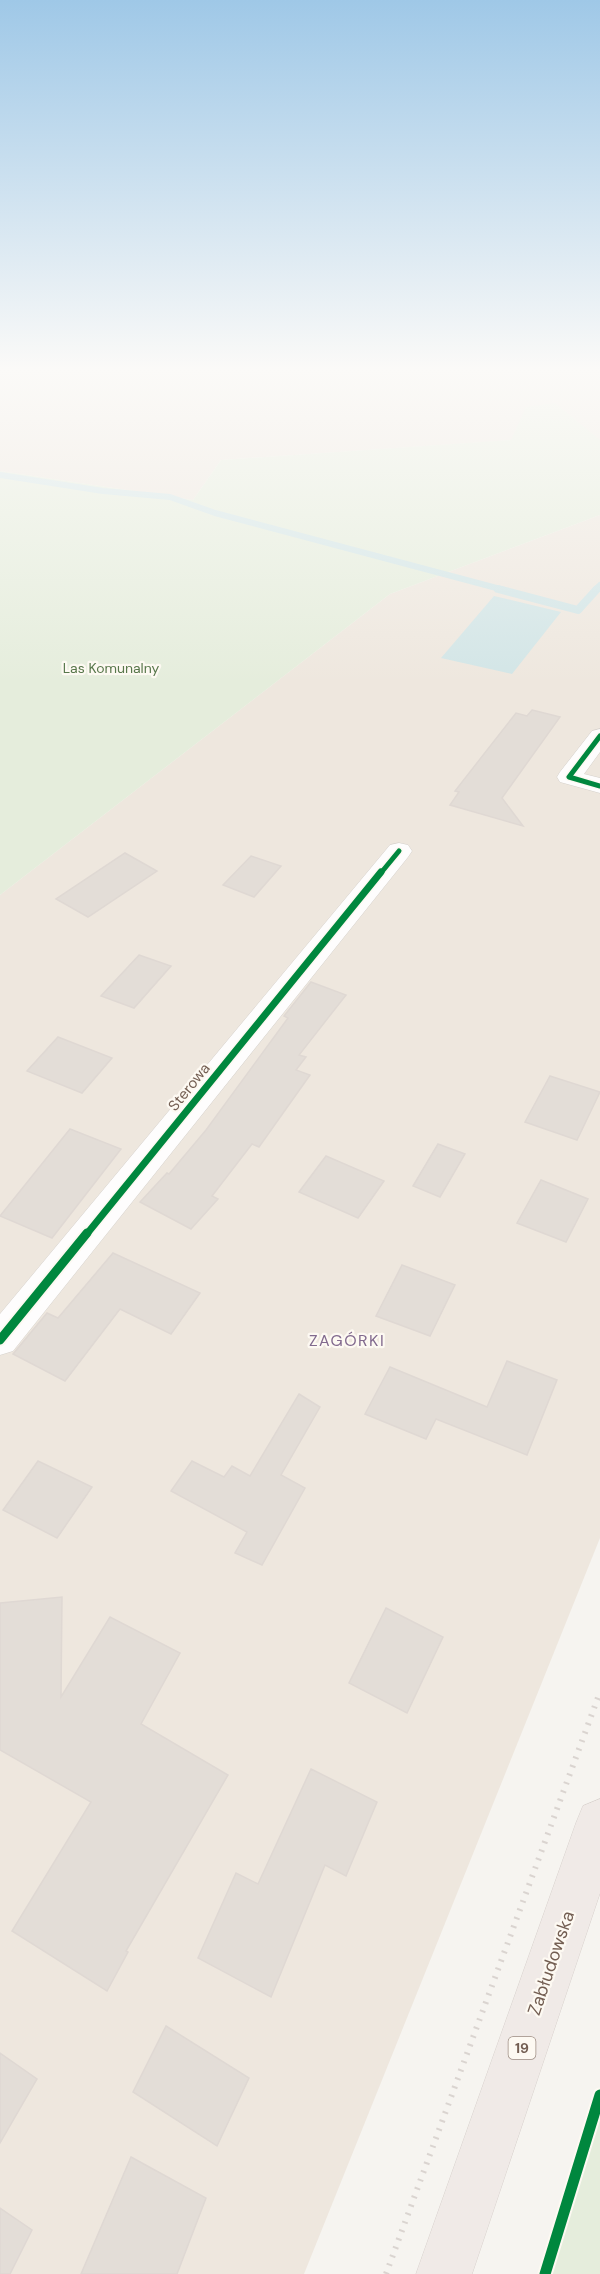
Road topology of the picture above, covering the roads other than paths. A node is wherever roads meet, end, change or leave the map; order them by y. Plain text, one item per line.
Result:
1 (600, 735) edge
2 (600, 786) edge
3 (399, 851) dead end
4 (0, 1340) edge
5 (600, 1823) edge
6 (444, 2274) edge

1 - 2 street
3 - 4 street, Sterowa
5 - 6 highway, Zabłudowska / 19

